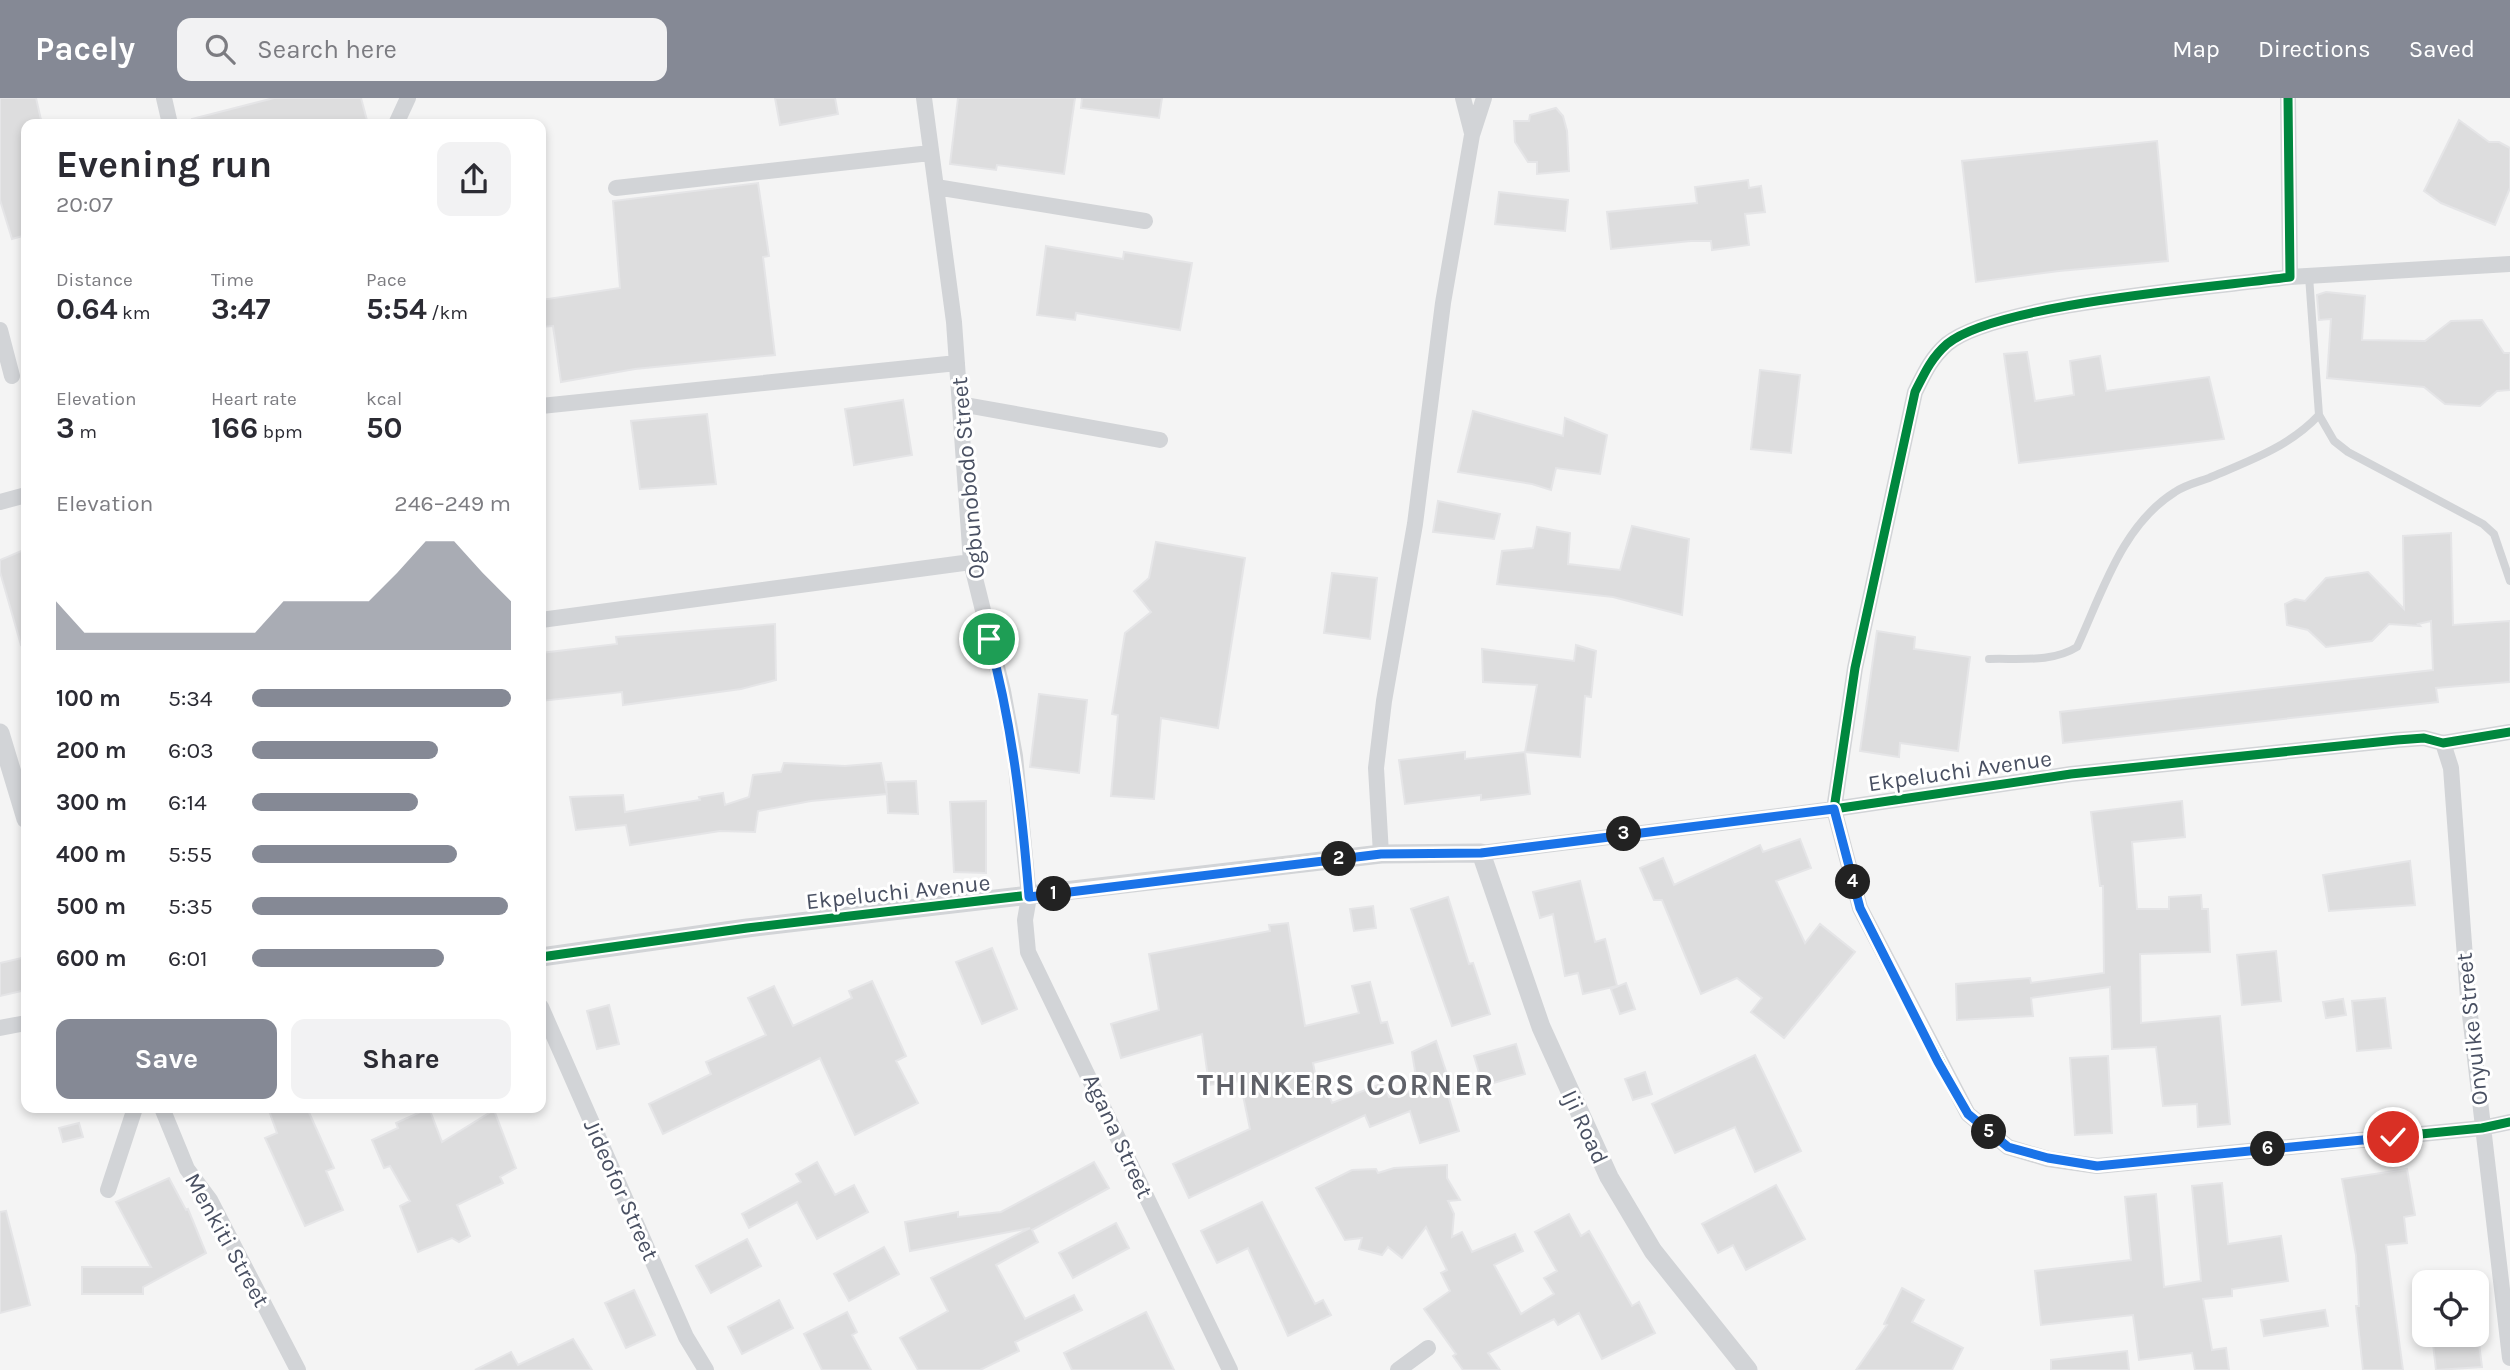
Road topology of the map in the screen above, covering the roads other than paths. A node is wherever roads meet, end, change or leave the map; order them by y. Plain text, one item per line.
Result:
1 (163, 98) edge
2 (408, 98) edge
3 (924, 98) edge
4 (1463, 98) edge
5 (1484, 98) edge
6 (2288, 98) edge
7 (169, 119) edge
8 (398, 119) edge
9 (1472, 135) junction
10 (930, 153) junction
11 (936, 187) junction
12 (616, 188) dead end
13 (1145, 221) dead end
14 (2510, 264) edge
15 (2309, 276) junction
16 (2290, 277) junction
17 (0, 330) edge
18 (957, 363) junction
19 (12, 376) dead end
20 (960, 404) junction
21 (546, 405) edge
22 (2319, 415) junction
23 (1160, 440) dead end
24 (21, 496) edge
25 (0, 502) edge
26 (971, 562) junction
27 (2510, 582) edge
28 (546, 619) edge
29 (1989, 659) dead end
30 (2510, 732) edge
31 (0, 733) edge
32 (2443, 743) junction
33 (21, 802) edge
34 (1834, 809) junction
35 (1481, 853) junction
36 (1381, 854) junction
37 (1029, 897) junction
38 (546, 956) edge
39 (546, 1018) edge
40 (21, 1024) edge
41 (0, 1028) edge
42 (133, 1113) edge
43 (164, 1113) edge
44 (2510, 1122) edge
45 (2482, 1128) junction
46 (108, 1190) dead end
47 (1428, 1348) dead end
48 (2510, 1358) edge
49 (298, 1370) edge
50 (706, 1370) edge
51 (1230, 1370) edge
52 (1398, 1370) edge
53 (1748, 1370) edge

1 - 7 street
2 - 8 street
3 - 10 street, Ogbunobodo Street
4 - 9 street
5 - 9 street
6 - 16 street
9 - 36 street
10 - 11 street, Ogbunobodo Street
10 - 12 street
11 - 13 street
11 - 18 street, Ogbunobodo Street
14 - 15 street
15 - 16 street
15 - 22 lane
16 - 34 street
17 - 19 street
18 - 20 street, Ogbunobodo Street
18 - 21 street
20 - 23 street
20 - 26 street, Ogbunobodo Street
22 - 27 lane
22 - 29 lane
24 - 25 street
26 - 28 street
26 - 37 street, Ogbunobodo Street
30 - 32 street, Ekpeluchi Avenue
31 - 33 street
32 - 34 street, Ekpeluchi Avenue
32 - 45 street, Onyuike Street
34 - 35 street, Ekpeluchi Avenue
34 - 45 street
35 - 36 street, Ekpeluchi Avenue
35 - 53 street, Iji Road
36 - 37 street, Ekpeluchi Avenue
37 - 38 street, Ekpeluchi Avenue
37 - 51 street, Agana Street
39 - 50 street, Jideofor Street
40 - 41 street
42 - 46 street
43 - 49 street, Menkiti Street
44 - 45 street
45 - 48 street, Onyuike Street
47 - 52 street

